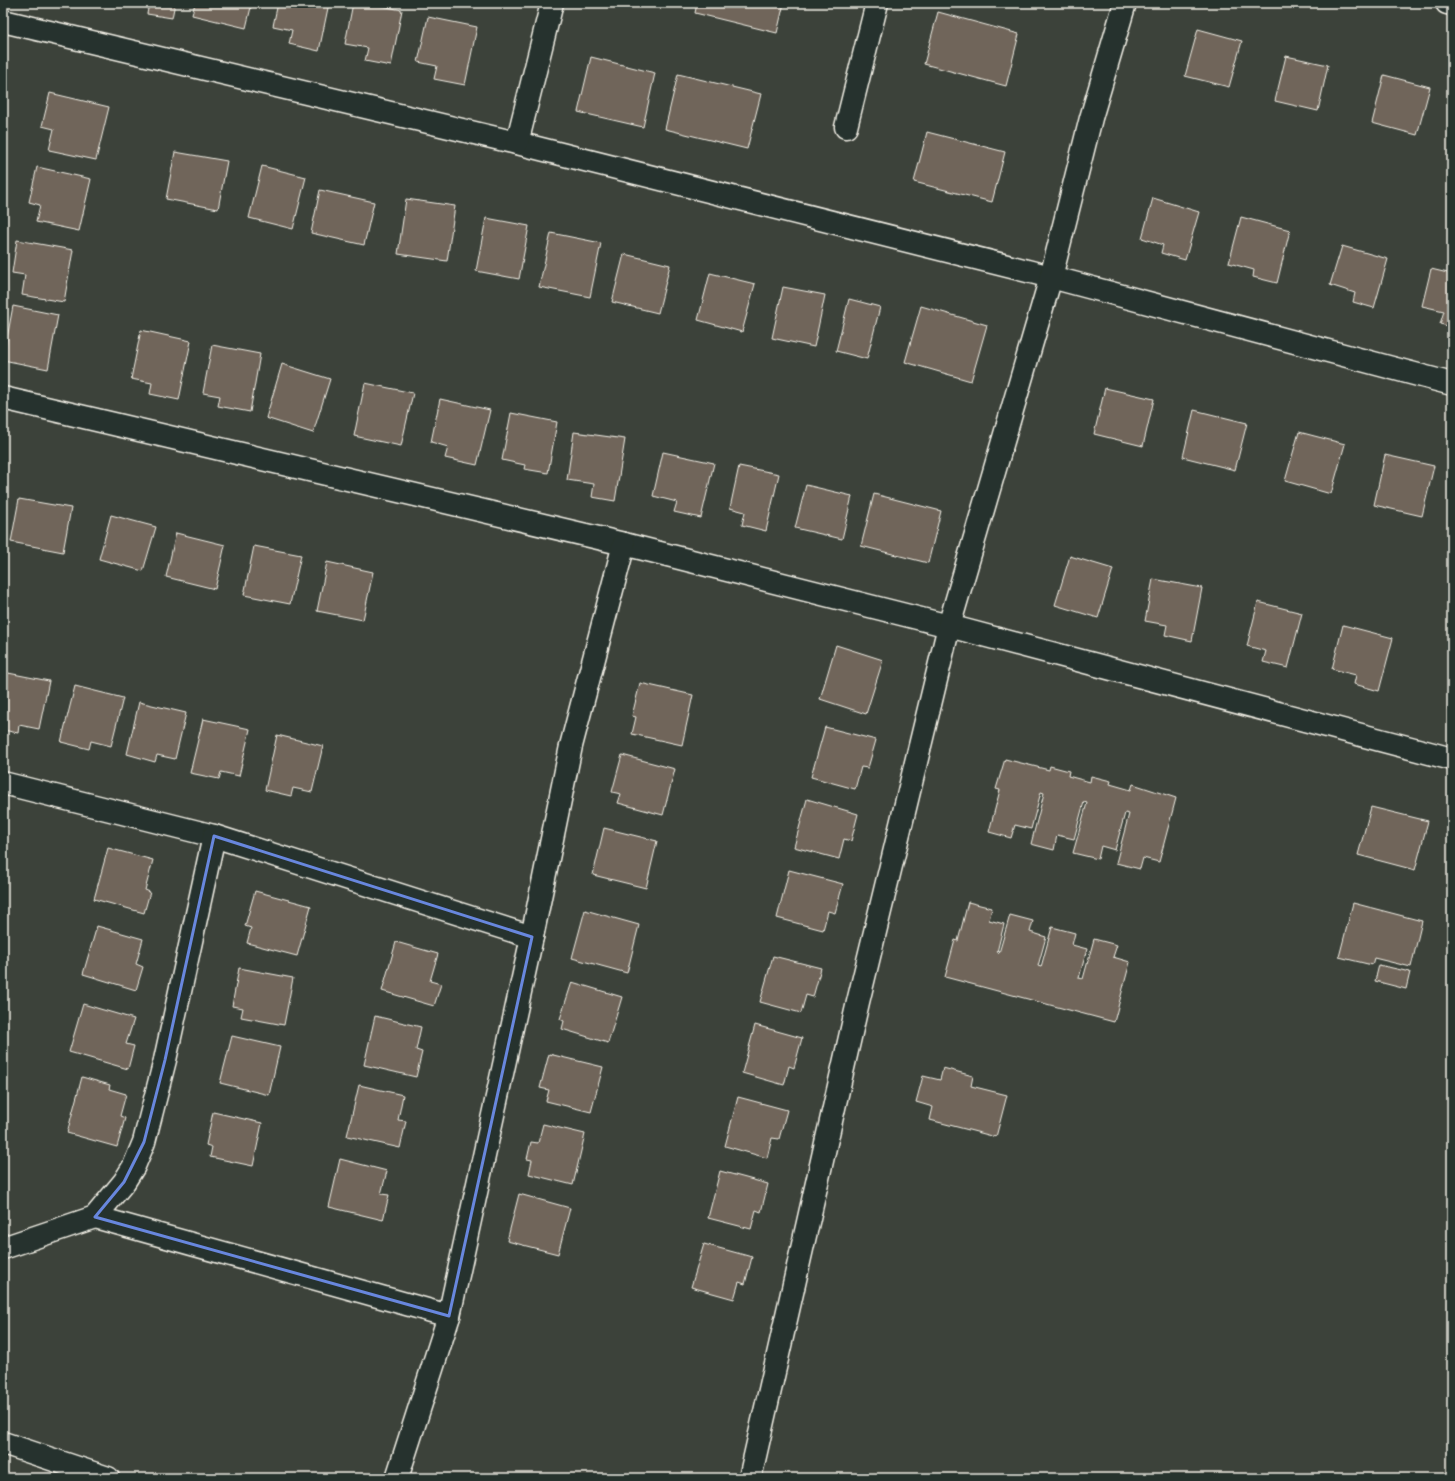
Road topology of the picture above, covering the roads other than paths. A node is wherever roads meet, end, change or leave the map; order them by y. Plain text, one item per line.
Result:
1 (552, 3) edge
2 (877, 3) edge
3 (1125, 3) edge
4 (1447, 3) edge
5 (1452, 4) edge
6 (3, 21) edge
7 (846, 127) dead end
8 (517, 143) junction
9 (1051, 276) junction
10 (1452, 384) edge
11 (3, 398) edge
12 (624, 544) junction
13 (949, 626) junction
14 (1452, 758) edge
15 (3, 783) edge
16 (214, 836) junction
17 (532, 937) junction
18 (95, 1217) junction
19 (3, 1248) edge
20 (450, 1316) junction
21 (3, 1443) edge
22 (108, 1478) edge
23 (397, 1478) edge
24 (750, 1478) edge

1 - 8 street
2 - 7 street
3 - 9 street
4 - 5 street
6 - 8 street
8 - 9 street
9 - 10 street
9 - 13 street
11 - 12 street
12 - 13 street
12 - 17 street
13 - 14 street
13 - 24 street
15 - 16 street
16 - 17 street
16 - 18 street
17 - 20 street
18 - 19 street
18 - 20 street
20 - 23 street
21 - 22 street

